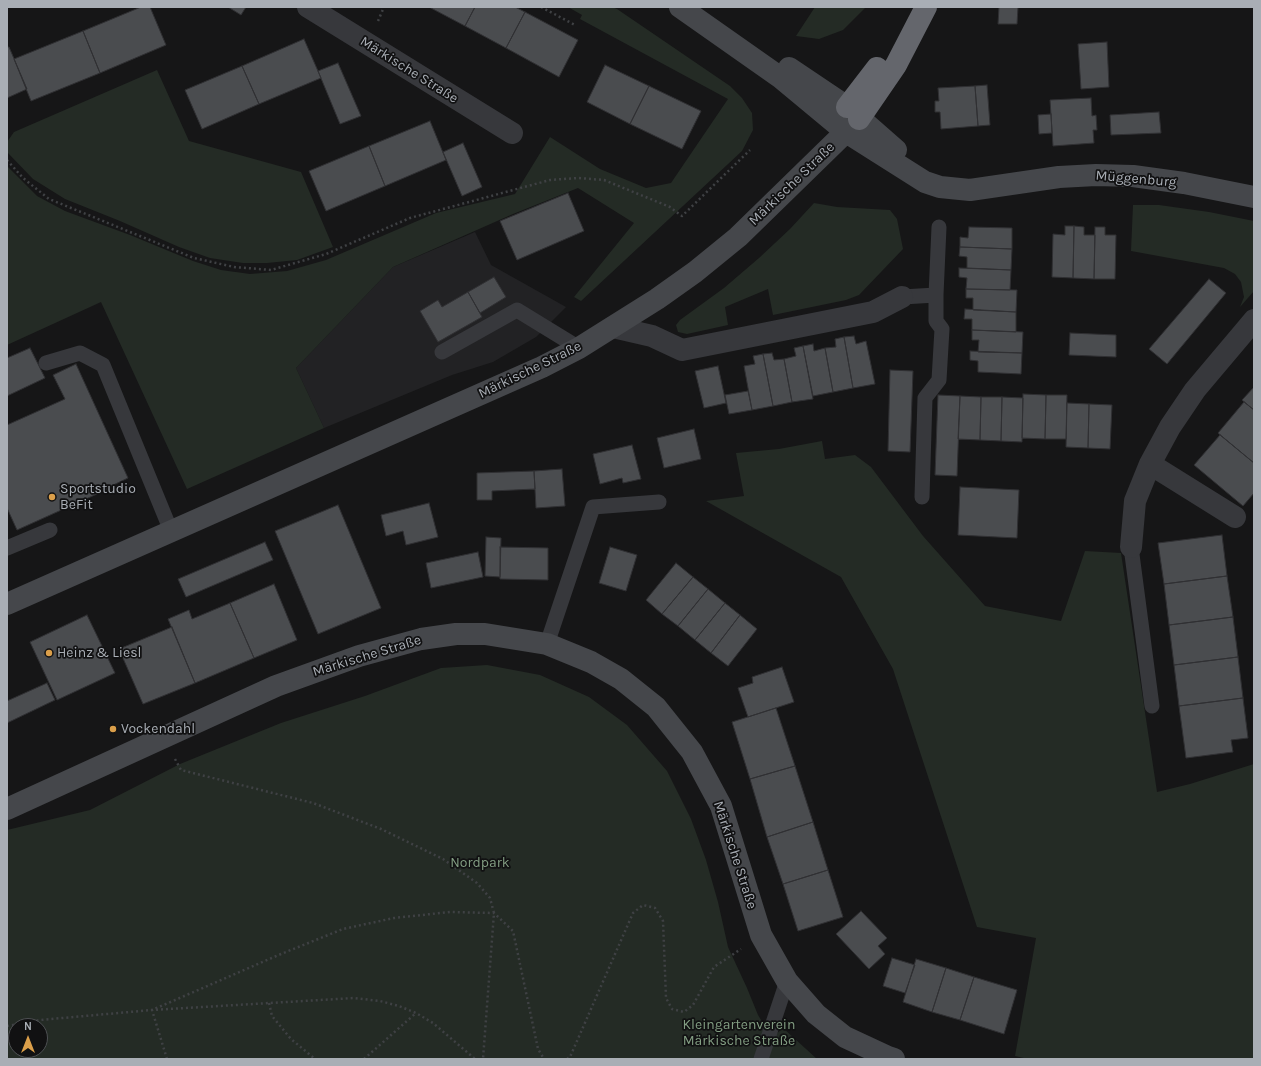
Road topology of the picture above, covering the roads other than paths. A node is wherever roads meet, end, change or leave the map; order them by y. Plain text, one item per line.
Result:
1 (308, 7) edge
2 (680, 7) edge
3 (697, 7) edge
4 (914, 7) edge
5 (926, 7) edge
6 (846, 120) junction
7 (512, 133) dead end
8 (1254, 197) edge
9 (939, 226) dead end
10 (936, 295) junction
11 (902, 298) joint
12 (1254, 320) edge
13 (613, 327) junction
14 (579, 348) junction
15 (442, 352) dead end
16 (46, 363) dead end
17 (1150, 464) junction
18 (922, 496) dead end
19 (659, 502) dead end
20 (1235, 517) dead end
21 (50, 530) dead end
22 (171, 531) junction
23 (1131, 547) joint
24 (7, 548) edge
25 (7, 604) edge
26 (547, 644) junction
27 (1152, 706) dead end
28 (7, 809) edge
29 (787, 982) junction
30 (761, 1059) edge
31 (894, 1059) edge

1 - 7 street, Märkische Straße
2 - 6 main road, Märkische Straße
3 - 6 main road
4 - 6 highway
5 - 6 highway
6 - 8 main road, Müggenburg
6 - 13 main road, Märkische Straße
9 - 10 lane
10 - 11 lane
10 - 18 lane
11 - 13 street
12 - 17 street
13 - 14 main road, Märkische Straße
14 - 15 lane
14 - 22 main road, Märkische Straße
16 - 22 lane
17 - 20 street
17 - 23 street
19 - 26 lane
21 - 24 lane
22 - 25 main road, Märkische Straße
23 - 27 lane
26 - 28 main road, Märkische Straße
26 - 29 main road, Märkische Straße
29 - 30 lane
29 - 31 main road, Märkische Straße

